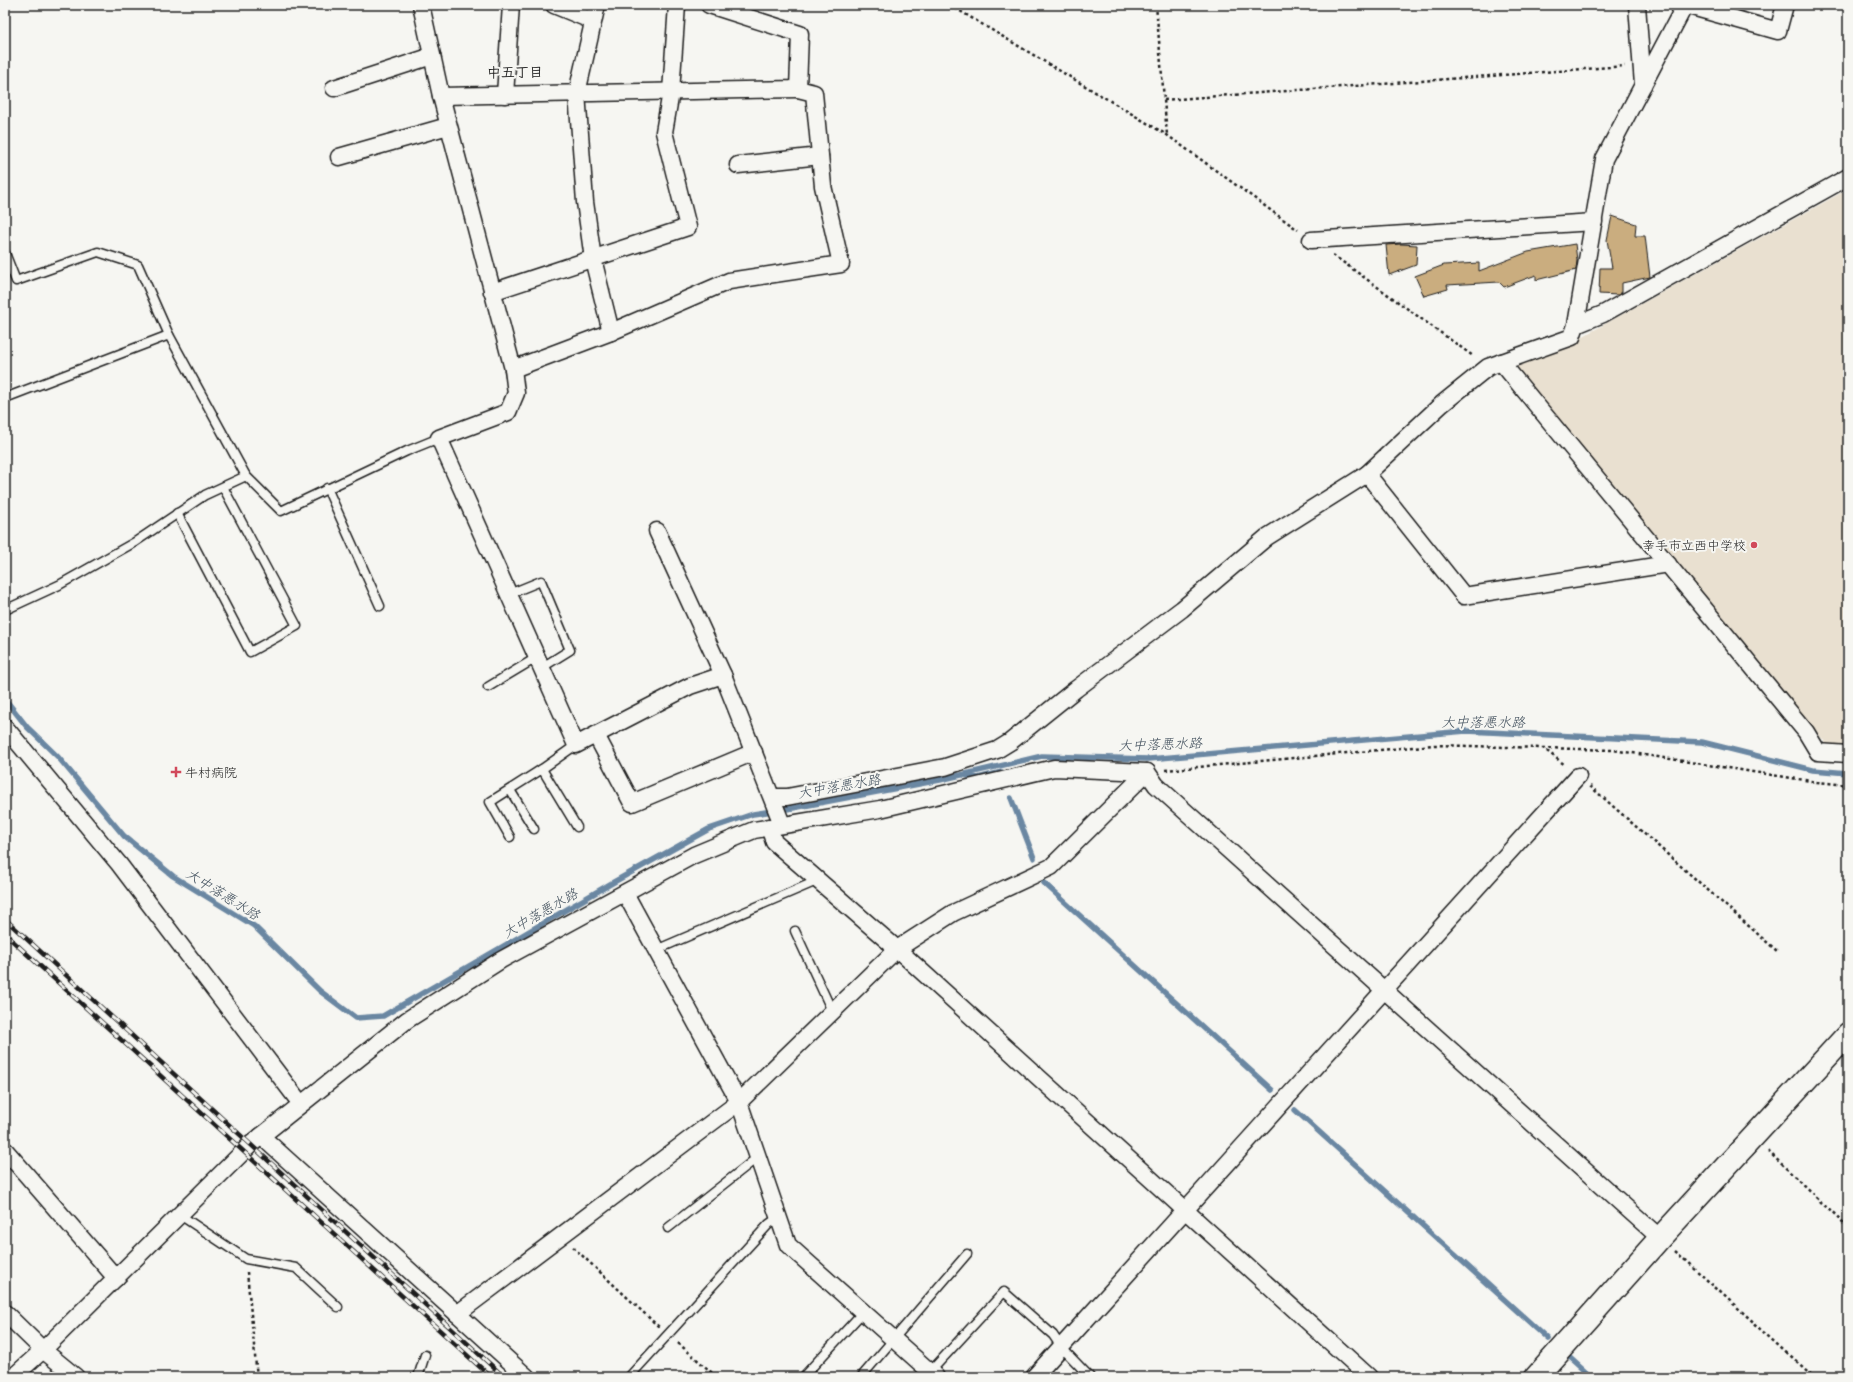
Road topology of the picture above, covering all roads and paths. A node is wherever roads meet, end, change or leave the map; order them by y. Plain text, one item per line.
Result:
1 (421, 5) edge
2 (511, 5) edge
3 (554, 5) edge
4 (597, 5) edge
5 (676, 5) edge
6 (709, 5) edge
7 (950, 5) edge
8 (1156, 5) edge
9 (1637, 5) edge
10 (1785, 5) edge
11 (594, 21) junction
12 (432, 56) junction
13 (1642, 65) junction
14 (1643, 85) junction
15 (334, 88) dead end
16 (798, 89) junction
17 (671, 92) junction
18 (577, 93) junction
19 (505, 95) junction
20 (441, 96) junction
21 (1164, 100) junction
22 (448, 126) junction
23 (820, 156) junction
24 (339, 157) dead end
25 (738, 165) dead end
26 (1848, 177) edge
27 (1594, 222) junction
28 (1311, 240) dead end
29 (5, 253) edge
30 (593, 259) junction
31 (492, 292) junction
32 (1576, 325) junction
33 (611, 332) junction
34 (169, 335) junction
35 (1501, 362) junction
36 (513, 369) junction
37 (5, 398) edge
38 (439, 438) junction
39 (1367, 474) junction
40 (246, 476) junction
41 (222, 487) junction
42 (327, 488) junction
43 (177, 513) junction
44 (657, 531) dead end
45 (1668, 564) junction
46 (509, 594) junction
47 (380, 606) dead end
48 (5, 610) edge
49 (539, 663) junction
50 (723, 675) junction
51 (488, 687) dead end
52 (5, 727) edge
53 (596, 735) junction
54 (576, 745) junction
55 (1543, 748) junction
56 (754, 752) junction
57 (1848, 754) edge
58 (542, 770) junction
59 (1147, 772) junction
60 (1578, 776) junction
61 (1848, 785) edge
62 (510, 790) junction
63 (772, 797) junction
64 (777, 823) junction
65 (576, 827) dead end
66 (534, 829) dead end
67 (510, 837) dead end
68 (819, 880) junction
69 (625, 893) junction
70 (795, 931) dead end
71 (897, 949) junction
72 (656, 950) junction
73 (1777, 951) dead end
74 (1383, 989) junction
75 (832, 1011) junction
76 (1848, 1034) edge
77 (739, 1102) junction
78 (301, 1104) junction
79 (261, 1136) junction
80 (1753, 1137) junction
81 (5, 1150) edge
82 (758, 1157) junction
83 (1184, 1210) junction
84 (180, 1215) junction
85 (779, 1217) junction
86 (668, 1228) dead end
87 (1848, 1228) edge
88 (561, 1236) junction
89 (1660, 1238) junction
90 (967, 1254) dead end
91 (246, 1259) junction
92 (116, 1278) junction
93 (338, 1307) dead end
94 (863, 1312) junction
95 (5, 1313) edge
96 (457, 1314) junction
97 (668, 1335) junction
98 (894, 1339) junction
99 (1061, 1347) junction
100 (43, 1350) junction
101 (425, 1355) dead end
102 (933, 1375) edge
103 (13, 1377) edge
104 (76, 1377) edge
105 (257, 1377) edge
106 (418, 1377) edge
107 (526, 1377) edge
108 (629, 1377) edge
109 (717, 1377) edge
110 (803, 1377) edge
111 (861, 1377) edge
112 (1034, 1377) edge
113 (1090, 1377) edge
114 (1369, 1377) edge
115 (1536, 1377) edge
116 (1814, 1377) edge

1 - 12 street
2 - 19 street
3 - 11 street
4 - 11 street
5 - 17 street
6 - 16 street
7 - 21 path
8 - 21 path
9 - 13 street
10 - 14 street
11 - 18 street
12 - 15 street
12 - 20 street
13 - 14 street
13 - 21 path
14 - 27 street
16 - 17 street
16 - 23 street
17 - 18 street
17 - 30 street
18 - 19 street
18 - 30 street
19 - 20 street
20 - 22 street
22 - 24 street
22 - 31 street
23 - 25 street
23 - 33 street
26 - 32 street
27 - 28 street
27 - 32 street
29 - 34 lane
30 - 31 street
30 - 33 street
31 - 36 street
32 - 35 street
33 - 36 street
34 - 37 lane
34 - 40 lane
35 - 39 street
35 - 45 street
36 - 38 street
38 - 42 lane
38 - 46 street
39 - 45 street
39 - 63 street
40 - 41 lane
40 - 42 lane
41 - 43 lane
41 - 43 lane
42 - 47 lane
43 - 48 lane
44 - 50 street
45 - 57 street
46 - 49 street
46 - 49 lane
49 - 51 lane
49 - 54 street
50 - 53 street
50 - 56 street
52 - 78 street
53 - 54 street
53 - 56 street
54 - 58 lane
55 - 59 path
55 - 60 path
55 - 61 path
56 - 63 street
58 - 62 lane
58 - 65 lane
59 - 64 street
59 - 71 street
59 - 74 street
60 - 73 path
60 - 74 street
62 - 66 lane
62 - 67 lane
63 - 64 street
64 - 68 street
64 - 69 street
68 - 71 street
68 - 72 lane
69 - 72 street
69 - 78 street
70 - 75 lane
71 - 75 street
71 - 83 street
72 - 77 street
74 - 83 street
74 - 89 street
75 - 77 street
76 - 80 street
77 - 82 street
77 - 88 street
78 - 79 street
79 - 84 street
79 - 96 street
80 - 87 path
80 - 89 street
81 - 92 street
82 - 85 street
82 - 86 lane
83 - 99 street
83 - 114 street
84 - 91 lane
84 - 92 street
85 - 94 street
85 - 97 lane
88 - 96 street
88 - 97 path
89 - 115 street
89 - 116 path
90 - 98 lane
91 - 93 lane
91 - 105 path
92 - 100 street
94 - 98 street
94 - 110 lane
95 - 100 street
96 - 107 street
97 - 108 lane
97 - 109 path
98 - 102 street
98 - 111 lane
99 - 102 lane
99 - 112 street
99 - 113 lane
100 - 103 street
100 - 104 street
101 - 106 lane

